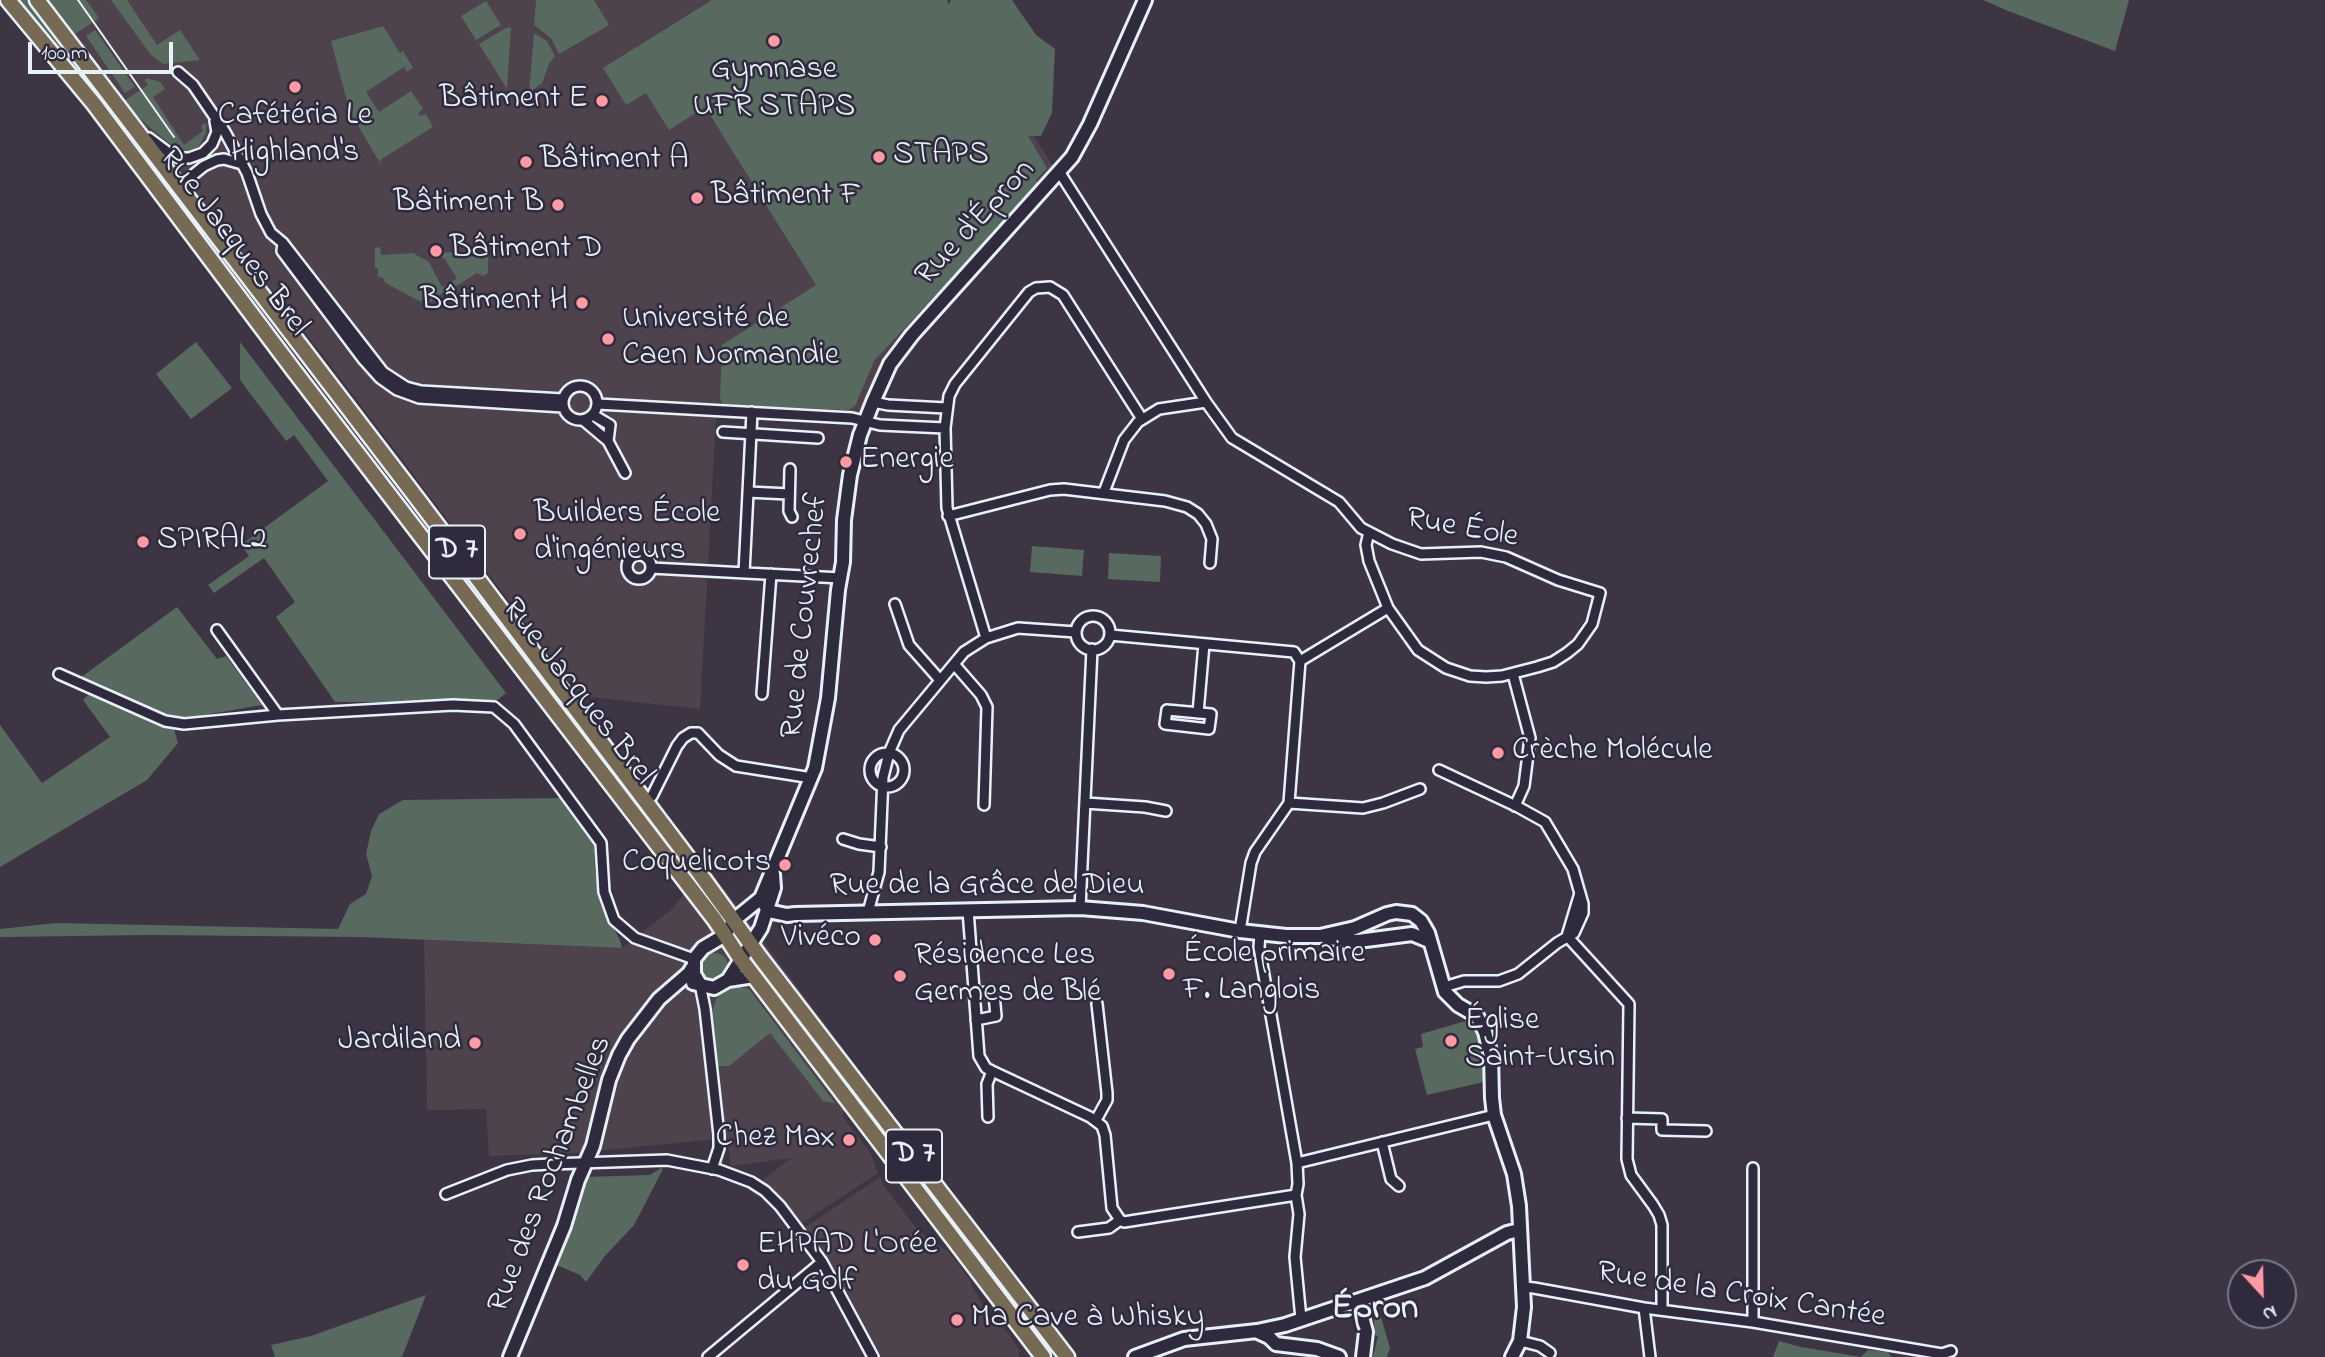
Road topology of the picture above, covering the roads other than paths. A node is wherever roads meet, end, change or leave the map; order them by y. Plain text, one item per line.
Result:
1 (8, 0) edge
2 (37, 0) edge
3 (1145, 0) edge
4 (178, 72) dead end
5 (214, 119) junction
6 (132, 123) junction
7 (242, 164) junction
8 (140, 168) junction
9 (1060, 173) junction
10 (179, 186) junction
11 (890, 364) joint
12 (873, 402) junction
13 (1206, 402) junction
14 (563, 403) junction
15 (598, 404) junction
16 (946, 408) junction
17 (752, 412) junction
18 (593, 415) junction
19 (1142, 419) junction
20 (583, 420) junction
21 (865, 423) junction
22 (945, 428) junction
23 (723, 432) dead end
24 (751, 434) junction
25 (818, 438) dead end
26 (608, 441) junction
27 (790, 468) dead end
28 (625, 473) dead end
29 (748, 492) junction
30 (1104, 492) junction
31 (789, 494) junction
32 (948, 516) junction
33 (792, 517) dead end
34 (1369, 532) junction
35 (1210, 563) dead end
36 (651, 568) dead end
37 (744, 573) junction
38 (771, 574) junction
39 (841, 578) junction
40 (895, 604) dead end
41 (1388, 608) junction
42 (217, 629) dead end
43 (1076, 632) junction
44 (1110, 635) junction
45 (986, 638) junction
46 (1204, 644) junction
47 (1092, 649) junction
48 (1300, 661) junction
49 (954, 664) junction
50 (59, 674) dead end
51 (1513, 674) junction
52 (940, 680) junction
53 (762, 694) dead end
54 (1198, 713) junction
55 (278, 715) junction
56 (889, 753) junction
57 (1438, 770) dead end
58 (811, 778) junction
59 (883, 787) junction
60 (1420, 789) dead end
61 (649, 798) junction
62 (1085, 803) junction
63 (1289, 803) junction
64 (984, 805) dead end
65 (1515, 806) junction
66 (1166, 811) dead end
67 (843, 839) dead end
68 (881, 846) junction
69 (773, 873) junction
70 (774, 888) junction
71 (761, 898) junction
72 (1080, 908) junction
73 (968, 910) junction
74 (768, 911) junction
75 (868, 912) junction
76 (795, 914) junction
77 (1417, 917) junction
78 (734, 920) junction
79 (1240, 931) junction
80 (1260, 934) junction
81 (1412, 934) junction
82 (725, 935) junction
83 (1320, 936) junction
84 (1567, 936) junction
85 (750, 938) junction
86 (1429, 941) junction
87 (740, 958) junction
88 (693, 963) junction
89 (754, 976) junction
90 (724, 982) junction
91 (677, 984) junction
92 (700, 984) junction
93 (1444, 987) junction
94 (974, 993) junction
95 (1097, 1004) dead end
96 (705, 1009) junction
97 (976, 1020) junction
98 (992, 1071) junction
99 (1494, 1115) junction
100 (988, 1117) dead end
101 (1627, 1118) junction
102 (1096, 1120) junction
103 (1706, 1131) dead end
104 (1382, 1142) junction
105 (586, 1162) junction
106 (1297, 1163) junction
107 (1753, 1168) dead end
108 (712, 1169) junction
109 (1399, 1186) dead end
110 (446, 1194) dead end
111 (1296, 1195) junction
112 (1120, 1220) junction
113 (1519, 1230) junction
114 (1078, 1232) dead end
115 (822, 1262) junction
116 (1523, 1287) junction
117 (1358, 1301) junction
118 (1644, 1308) junction
119 (1662, 1310) junction
120 (1301, 1319) junction
121 (1753, 1322) junction
122 (1257, 1331) junction
123 (1520, 1341) junction
124 (1951, 1351) dead end
125 (1550, 1353) dead end
126 (510, 1357) edge
127 (708, 1357) edge
128 (873, 1357) edge
129 (1043, 1357) edge
130 (1067, 1357) edge
131 (1136, 1357) edge
132 (1339, 1357) edge
133 (1363, 1357) edge
134 (1512, 1357) edge
135 (1650, 1357) edge

1 - 8 main road, Rue Jacques Brel / D 7
2 - 6 main road, Rue Jacques Brel / D 7
3 - 9 street, Rue d'Épron
4 - 5 street
5 - 6 street
5 - 7 street
6 - 10 main road, Rue Jacques Brel / D 7
7 - 10 street
7 - 14 street
8 - 10 main road
8 - 82 main road, Rue Jacques Brel / D 7
9 - 11 street, Rue d'Épron
9 - 13 street
10 - 61 main road, Rue Jacques Brel / D 7
11 - 12 street, Rue de Couvrechef
12 - 16 street
12 - 21 street, Rue de Couvrechef
13 - 19 street
13 - 34 street, Rue Éole
14 - 15 street
14 - 20 street
15 - 17 street
15 - 18 street
16 - 19 street
16 - 22 street
17 - 21 street
17 - 24 street
18 - 20 street
18 - 26 street
19 - 30 street
20 - 26 street
21 - 22 street
21 - 39 street, Rue de Couvrechef
22 - 32 street
23 - 24 street
24 - 25 street
24 - 29 street
26 - 28 street
27 - 31 street
29 - 31 street
29 - 37 street
30 - 32 street
30 - 35 street
31 - 33 street
32 - 45 street
34 - 41 street, Rue Éole
34 - 51 street, Rue Éole
36 - 37 street
37 - 38 street
38 - 39 street
38 - 53 street
39 - 58 street, Rue de Couvrechef
40 - 52 street
41 - 48 street
41 - 51 street, Rue Éole
42 - 55 street
43 - 44 street
43 - 45 street
43 - 47 street
44 - 46 street
44 - 47 street
45 - 49 street
46 - 48 street
46 - 54 street
47 - 62 street
48 - 63 street
49 - 52 street
49 - 64 street
50 - 55 street
51 - 65 street
52 - 56 street
54 - 54 street
55 - 88 street
56 - 59 street
56 - 59 street
56 - 59 street
57 - 65 street
58 - 61 street
58 - 69 street, Rue de Couvrechef
59 - 68 street
60 - 63 street
61 - 78 main road, Rue Jacques Brel / D 7
62 - 66 street
62 - 72 street
63 - 79 street
65 - 84 street
67 - 68 street
68 - 75 street
69 - 70 street, Rue de Couvrechef
69 - 71 street, Rue de Couvrechef
70 - 74 street, Rue de Couvrechef
70 - 76 street
71 - 74 street
71 - 78 street, Rue de Couvrechef
72 - 73 street, Rue de la Grâce de Dieu
72 - 79 street, Rue de la Grâce de Dieu
73 - 75 street, Rue de la Grâce de Dieu
73 - 94 street
74 - 76 street, Rue de la Grâce de Dieu
74 - 85 street, Rue de Couvrechef
75 - 76 street, Rue de la Grâce de Dieu
77 - 81 street
77 - 83 street
77 - 86 street
78 - 82 street, Rue de Couvrechef
78 - 85 main road, Rue Jacques Brel / D 7
79 - 80 street, Rue de la Grâce de Dieu
80 - 83 street, Rue de la Grâce de Dieu
80 - 106 street
81 - 83 street
81 - 86 street
82 - 85 main road
82 - 87 main road, Rue Jacques Brel / D 7
82 - 88 street, Rue des Rochambelles
84 - 93 street
84 - 101 street
85 - 87 street
85 - 130 main road, Rue Jacques Brel / D 7
86 - 93 street
87 - 89 main road, Rue Jacques Brel / D 7
87 - 90 street
88 - 91 street, Rue des Rochambelles
88 - 92 street
89 - 90 street
89 - 129 main road, Rue Jacques Brel / D 7
90 - 92 street
90 - 96 street
91 - 92 street
91 - 105 street, Rue des Rochambelles
92 - 96 street
93 - 99 street
94 - 97 street
94 - 97 street
95 - 102 street
96 - 108 street
97 - 98 street
98 - 100 street
98 - 102 street
99 - 104 street
99 - 113 street
101 - 103 street
101 - 119 street
102 - 112 street
104 - 106 street
104 - 109 street
105 - 108 street
105 - 110 street
105 - 126 street, Rue des Rochambelles
106 - 111 street
107 - 121 street
108 - 115 street
111 - 112 street
111 - 120 street
112 - 114 street
113 - 116 street
113 - 117 street
115 - 127 street
115 - 128 street
116 - 118 street, Rue de la Croix Cantée
116 - 123 street
117 - 120 street
117 - 133 street
118 - 119 street, Rue de la Croix Cantée
118 - 135 street
119 - 121 street, Rue de la Croix Cantée
120 - 122 street
121 - 124 street, Rue de la Croix Cantée
122 - 131 street
122 - 132 street
123 - 125 street
123 - 134 street

